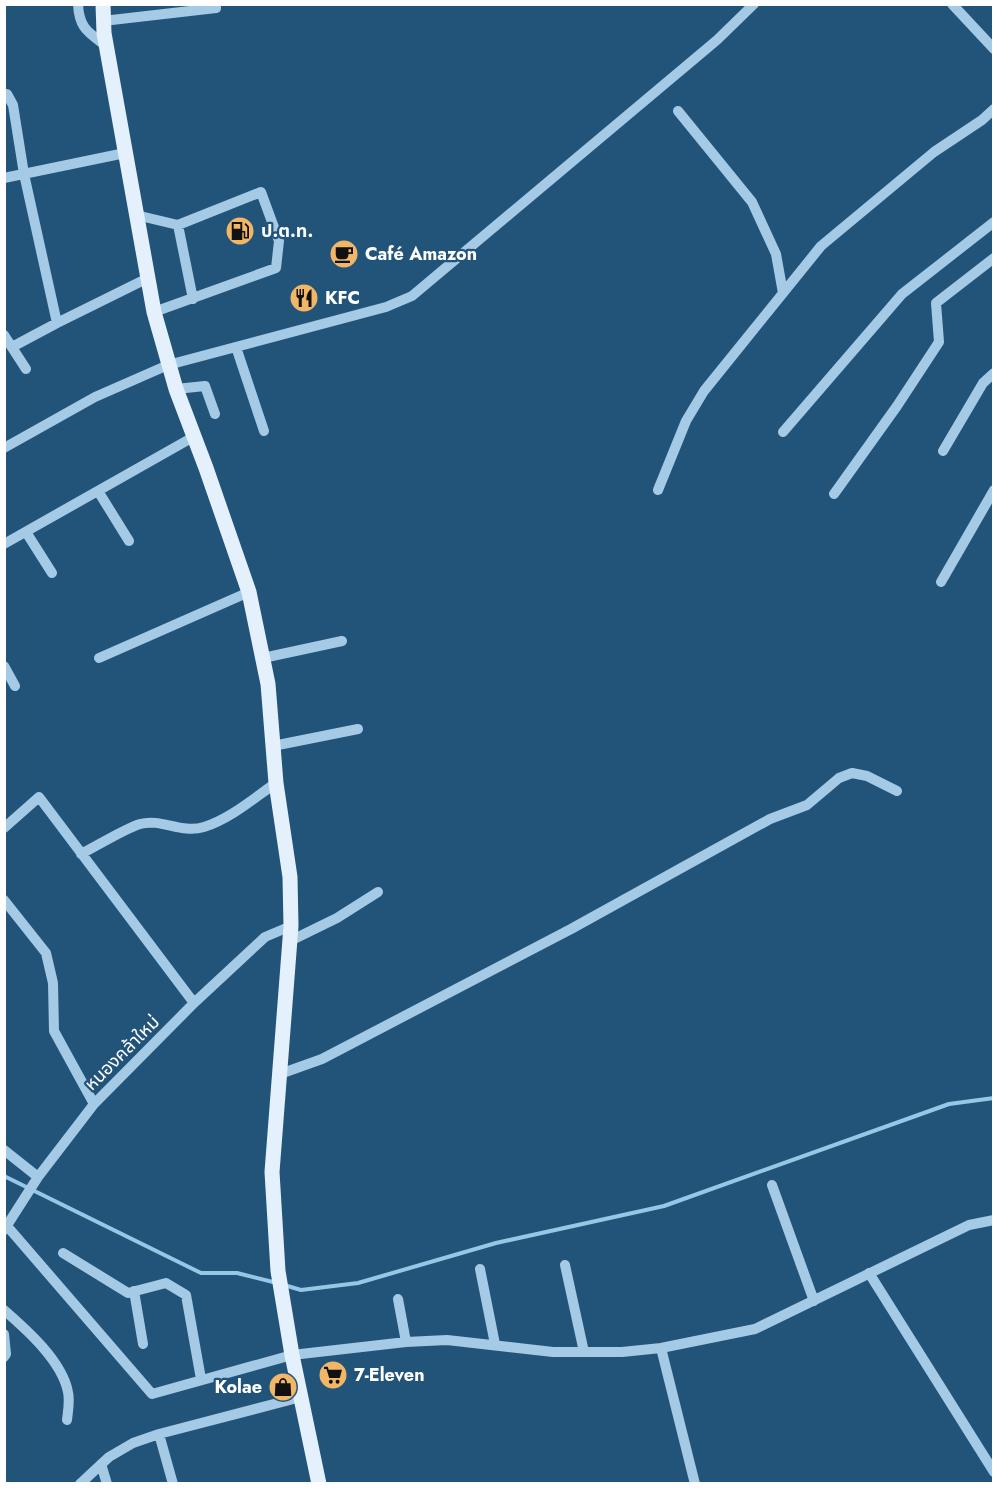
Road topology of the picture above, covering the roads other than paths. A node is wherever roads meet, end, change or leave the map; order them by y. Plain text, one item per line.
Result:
1 (78, 4) edge
2 (103, 4) edge
3 (138, 4) edge
4 (216, 4) edge
5 (754, 4) edge
6 (952, 4) edge
7 (139, 17) junction
8 (103, 21) junction
9 (106, 46) junction
10 (993, 47) edge
11 (4, 94) edge
12 (993, 109) edge
13 (678, 111) dead end
14 (125, 153) junction
15 (24, 174) junction
16 (4, 178) edge
17 (136, 215) junction
18 (993, 222) edge
19 (178, 225) junction
20 (993, 258) edge
21 (148, 278) junction
22 (783, 293) junction
23 (193, 298) junction
24 (154, 312) junction
25 (57, 323) junction
26 (4, 335) edge
27 (12, 347) junction
28 (236, 347) junction
29 (168, 365) junction
30 (26, 369) dead end
31 (993, 373) edge
32 (176, 389) junction
33 (215, 414) dead end
34 (264, 431) dead end
35 (783, 432) dead end
36 (195, 436) junction
37 (4, 448) edge
38 (944, 451) dead end
39 (658, 490) dead end
40 (993, 490) edge
41 (98, 491) junction
42 (834, 494) dead end
43 (26, 532) junction
44 (129, 541) dead end
45 (4, 544) edge
46 (52, 573) dead end
47 (941, 582) dead end
48 (249, 592) junction
49 (342, 641) dead end
50 (99, 658) dead end
51 (263, 658) junction
52 (4, 666) edge
53 (15, 686) dead end
54 (358, 729) dead end
55 (273, 746) junction
56 (276, 783) junction
57 (897, 791) dead end
58 (6, 825) edge
59 (81, 854) junction
60 (378, 892) dead end
61 (4, 900) edge
62 (291, 934) junction
63 (194, 1003) junction
64 (280, 1074) junction
65 (94, 1104) junction
66 (4, 1150) edge
67 (37, 1179) junction
68 (772, 1185) dead end
69 (993, 1220) edge
70 (6, 1228) edge
71 (63, 1253) dead end
72 (565, 1266) dead end
73 (480, 1269) dead end
74 (869, 1273) junction
75 (134, 1291) junction
76 (398, 1299) dead end
77 (814, 1301) junction
78 (4, 1310) edge
79 (4, 1334) edge
80 (406, 1342) junction
81 (144, 1344) dead end
82 (495, 1344) junction
83 (661, 1348) junction
84 (584, 1352) junction
85 (292, 1355) junction
86 (4, 1357) edge
87 (201, 1379) junction
88 (301, 1397) junction
89 (67, 1420) dead end
90 (159, 1434) junction
91 (101, 1464) junction
92 (993, 1472) edge
93 (80, 1484) edge
94 (107, 1484) edge
95 (173, 1484) edge
96 (319, 1484) edge
97 (695, 1484) edge

1 - 9 street
2 - 8 main road
3 - 7 street
4 - 7 street
5 - 28 street
6 - 10 street
7 - 8 street
8 - 9 main road
9 - 14 main road
11 - 15 street
12 - 22 street
13 - 22 street
14 - 15 street
14 - 17 main road
15 - 16 street
15 - 25 street
17 - 19 street
17 - 21 main road
18 - 35 street
19 - 23 street
19 - 23 street
20 - 42 street
21 - 24 main road
21 - 25 street
22 - 39 street
23 - 24 street
24 - 29 main road
25 - 27 street
26 - 27 street
27 - 30 street
28 - 29 street
28 - 34 street
29 - 32 main road
29 - 37 street
31 - 38 street
32 - 33 street
32 - 36 main road
36 - 41 street
36 - 48 main road
40 - 47 street
41 - 43 street
41 - 44 street
43 - 45 street
43 - 46 street
48 - 50 street
48 - 51 main road
49 - 51 street
51 - 55 main road
52 - 53 street
54 - 55 street
55 - 56 main road
56 - 59 street
56 - 62 main road
57 - 64 street
58 - 59 street
59 - 63 street
60 - 62 street, หนองคล้าใหม่
61 - 65 street
62 - 63 street, หนองคล้าใหม่
62 - 64 main road
63 - 65 street, หนองคล้าใหม่
64 - 85 main road
65 - 67 street, หนองคล้าใหม่
66 - 67 street
67 - 70 street, หนองคล้าใหม่
68 - 77 street
69 - 74 street
70 - 87 street
71 - 75 street
72 - 84 street
73 - 82 street
74 - 77 street
74 - 92 street
75 - 81 street
75 - 87 street
76 - 80 street
77 - 83 street
78 - 89 street
79 - 86 street
80 - 82 street
80 - 85 street
82 - 84 street
83 - 84 street
83 - 97 street
85 - 87 street
85 - 88 main road
88 - 90 street
88 - 96 main road
90 - 91 street
90 - 95 street
91 - 93 street
91 - 94 street

